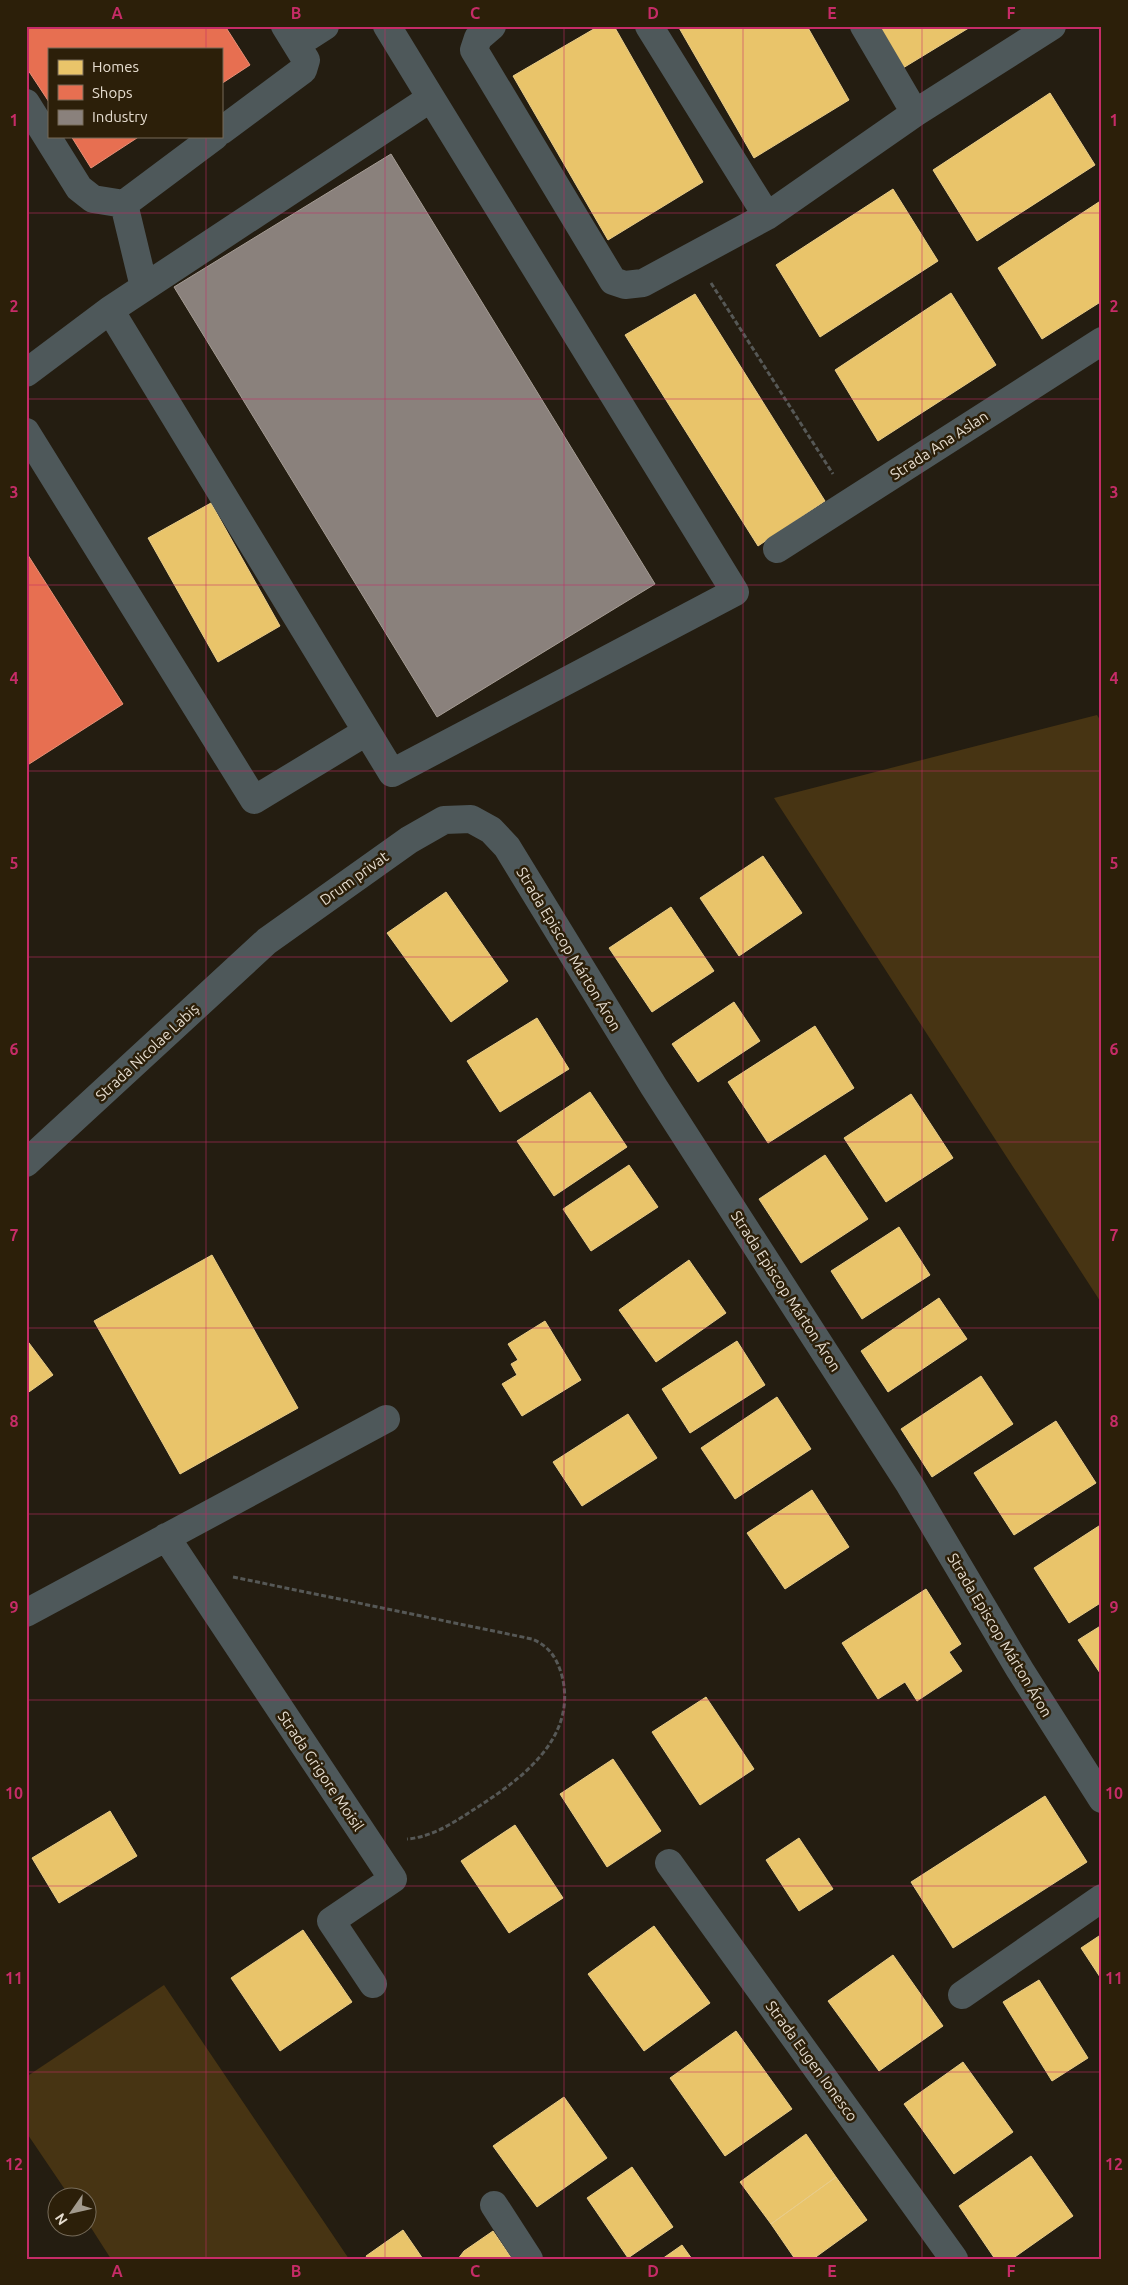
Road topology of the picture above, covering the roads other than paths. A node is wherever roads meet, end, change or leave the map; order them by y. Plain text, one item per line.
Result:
1 (325, 26) edge
2 (387, 26) edge
3 (492, 26) edge
4 (650, 26) edge
5 (864, 26) edge
6 (1052, 26) edge
7 (291, 35) edge
8 (431, 98) junction
9 (26, 102) edge
10 (916, 114) junction
11 (222, 130) edge
12 (48, 138) edge
13 (48, 138) edge
14 (211, 138) edge
15 (124, 204) junction
16 (768, 216) junction
17 (144, 287) junction
18 (110, 310) junction
19 (1102, 341) edge
20 (26, 373) edge
21 (26, 432) edge
22 (777, 549) dead end
23 (366, 732) junction
24 (444, 820) joint
25 (267, 941) joint
26 (26, 1163) edge
27 (386, 1419) dead end
28 (166, 1537) junction
29 (26, 1613) edge
30 (1102, 1799) edge
31 (669, 1863) dead end
32 (1102, 1898) edge
33 (373, 1984) dead end
34 (962, 1995) dead end
35 (494, 2205) dead end
36 (528, 2259) edge
37 (954, 2259) edge

1 - 7 street
2 - 8 street
3 - 16 street
4 - 16 street
5 - 10 street
6 - 10 street
7 - 11 street
8 - 17 street
8 - 23 street
9 - 12 street
10 - 16 street
13 - 15 street
14 - 15 street
15 - 17 street
17 - 18 street
18 - 20 street
18 - 23 street
19 - 22 street, Strada Ana Aslan
21 - 23 street
24 - 25 street, Drum privat
24 - 30 street, Strada Episcop Márton Áron
25 - 26 street, Strada Nicolae Labiș
27 - 28 street
28 - 29 street
28 - 33 street, Strada Grigore Moisil
31 - 37 street, Strada Eugen Ionesco
32 - 34 street
35 - 36 street

